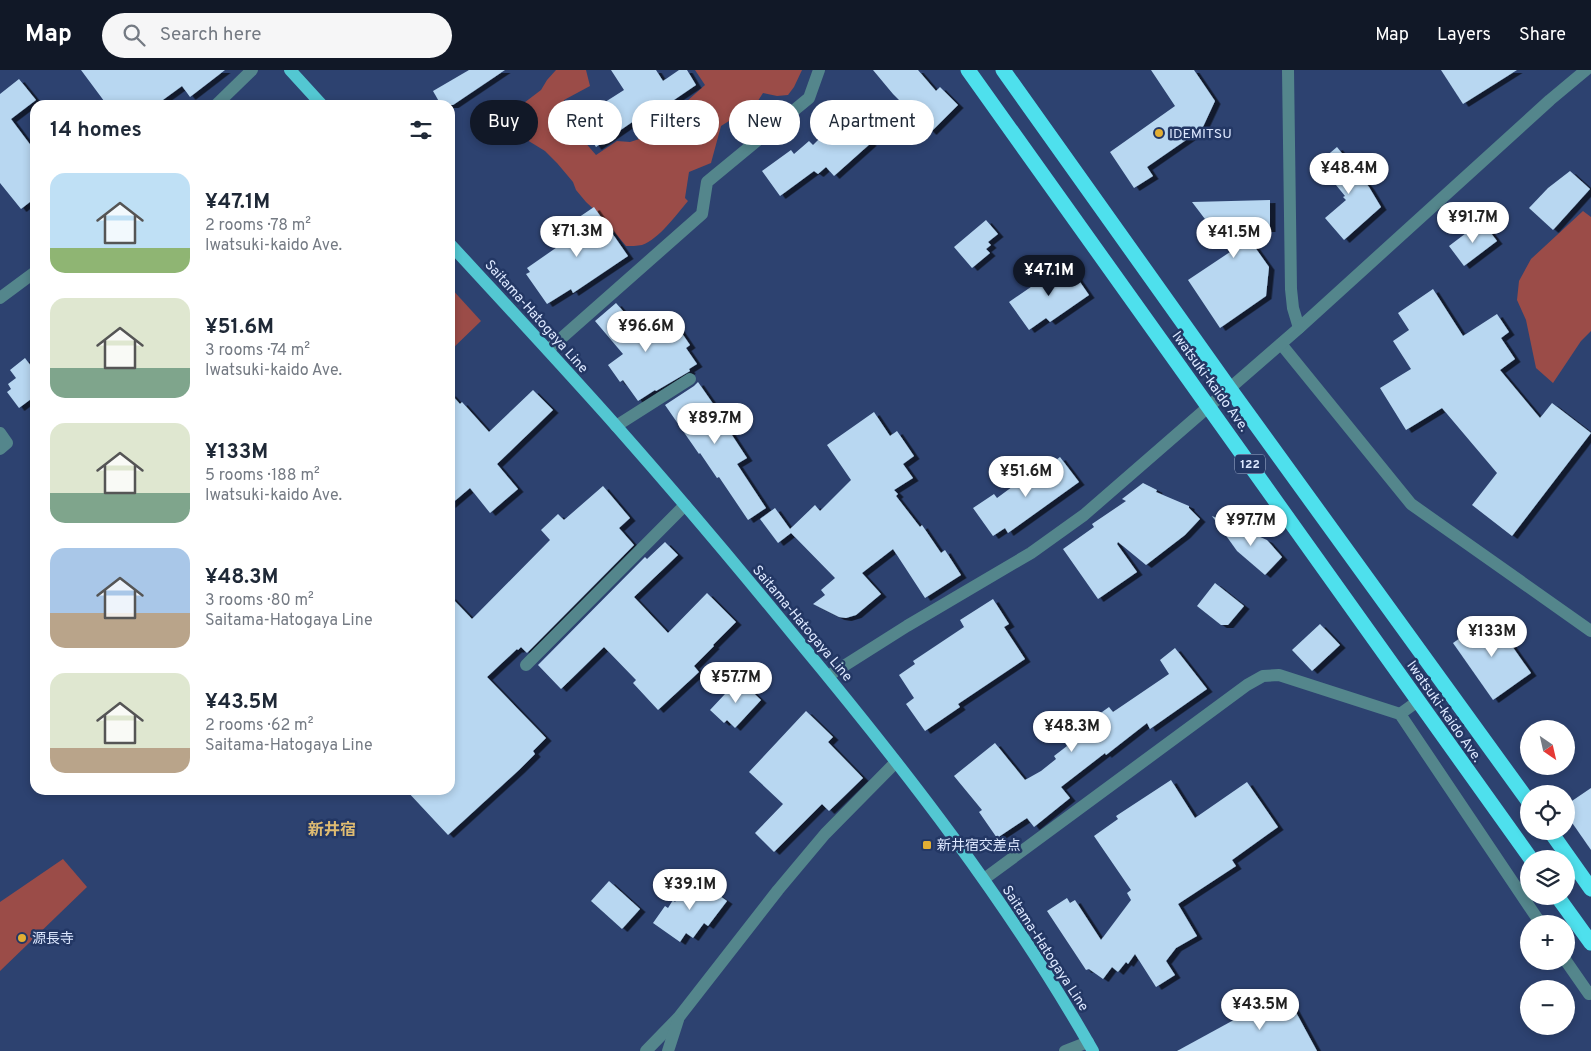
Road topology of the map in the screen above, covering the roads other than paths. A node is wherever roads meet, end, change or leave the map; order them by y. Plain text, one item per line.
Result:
1 (252, 70) edge
2 (290, 70) edge
3 (819, 70) edge
4 (968, 70) edge
5 (1003, 70) edge
6 (1288, 70) edge
7 (1586, 70) edge
8 (221, 100) edge
9 (317, 100) edge
10 (455, 249) edge
11 (30, 276) edge
12 (3, 296) edge
13 (1299, 328) junction
14 (1280, 344) junction
15 (548, 350) junction
16 (690, 379) dead end
17 (1230, 389) junction
18 (1209, 406) junction
19 (616, 426) junction
20 (0, 433) edge
21 (0, 449) edge
22 (685, 505) junction
23 (1591, 630) edge
24 (526, 666) dead end
25 (828, 676) junction
26 (1418, 701) junction
27 (1400, 714) junction
28 (896, 762) junction
29 (1520, 790) edge
30 (1556, 840) edge
31 (1525, 850) edge
32 (984, 879) junction
33 (1591, 889) edge
34 (1564, 905) edge
35 (1535, 915) edge
36 (1591, 943) edge
37 (1572, 970) edge
38 (1590, 995) edge
39 (679, 1017) junction
40 (1091, 1046) edge
41 (646, 1051) edge
42 (668, 1051) edge
43 (1066, 1051) edge

1 - 8 street
2 - 9 main road
3 - 15 street
4 - 18 highway, Iwatsuki-kaido Ave. / 122
5 - 17 highway, Iwatsuki-kaido Ave. / 122
6 - 13 street
7 - 13 street
10 - 15 main road, Saitama-Hatogaya Line
11 - 12 street
13 - 14 street
14 - 17 street
14 - 23 street
15 - 19 main road, Saitama-Hatogaya Line
16 - 19 street
17 - 18 street
17 - 29 highway, Iwatsuki-kaido Ave. / 122
18 - 25 street
18 - 26 highway, Iwatsuki-kaido Ave. / 122
19 - 22 main road, Saitama-Hatogaya Line
20 - 21 street
22 - 24 street
22 - 25 main road, Saitama-Hatogaya Line
25 - 28 main road, Saitama-Hatogaya Line
26 - 27 street
26 - 31 highway, Iwatsuki-kaido Ave. / 122
27 - 32 street
27 - 35 street
28 - 32 main road, Saitama-Hatogaya Line
28 - 39 street
30 - 33 highway
32 - 40 main road, Saitama-Hatogaya Line
34 - 36 highway
37 - 38 street
39 - 41 street
39 - 42 street
40 - 43 street

